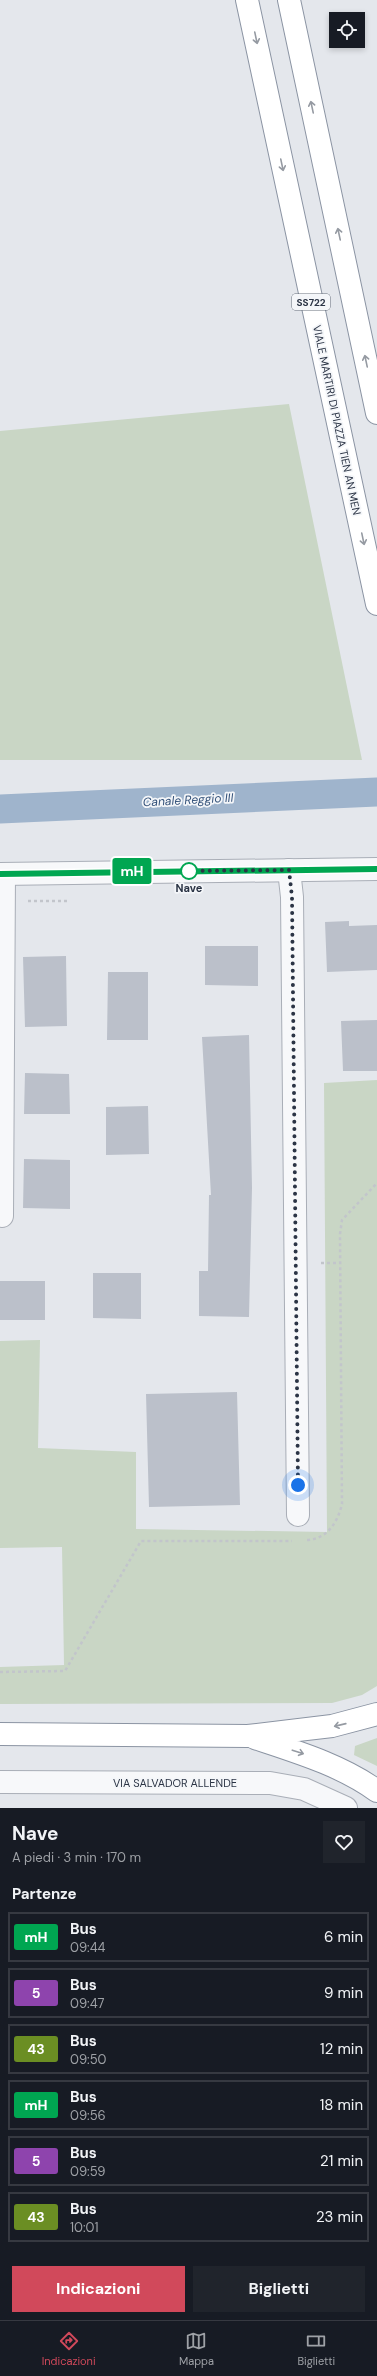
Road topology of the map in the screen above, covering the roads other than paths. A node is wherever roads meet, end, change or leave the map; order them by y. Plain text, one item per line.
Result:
1 (247, 0) edge
2 (289, 0) edge
3 (377, 413) edge
4 (377, 604) edge
5 (377, 869) edge
6 (289, 870) junction
7 (2, 874) edge
8 (2, 1216) dead end
9 (298, 1515) dead end
10 (377, 1714) edge
11 (0, 1734) edge
12 (248, 1736) junction
13 (0, 1782) edge
14 (377, 1791) edge
15 (346, 1808) edge

1 -> 4 highway, VIALE MARTIRI DI PIAZZA TIEN AN MEN / SS722
3 -> 2 highway
5 - 6 street
6 - 7 street
6 - 9 street
7 - 8 street
10 -> 12 highway
11 - 12 highway
12 -> 14 highway
13 - 15 street, VIA SALVADOR ALLENDE

